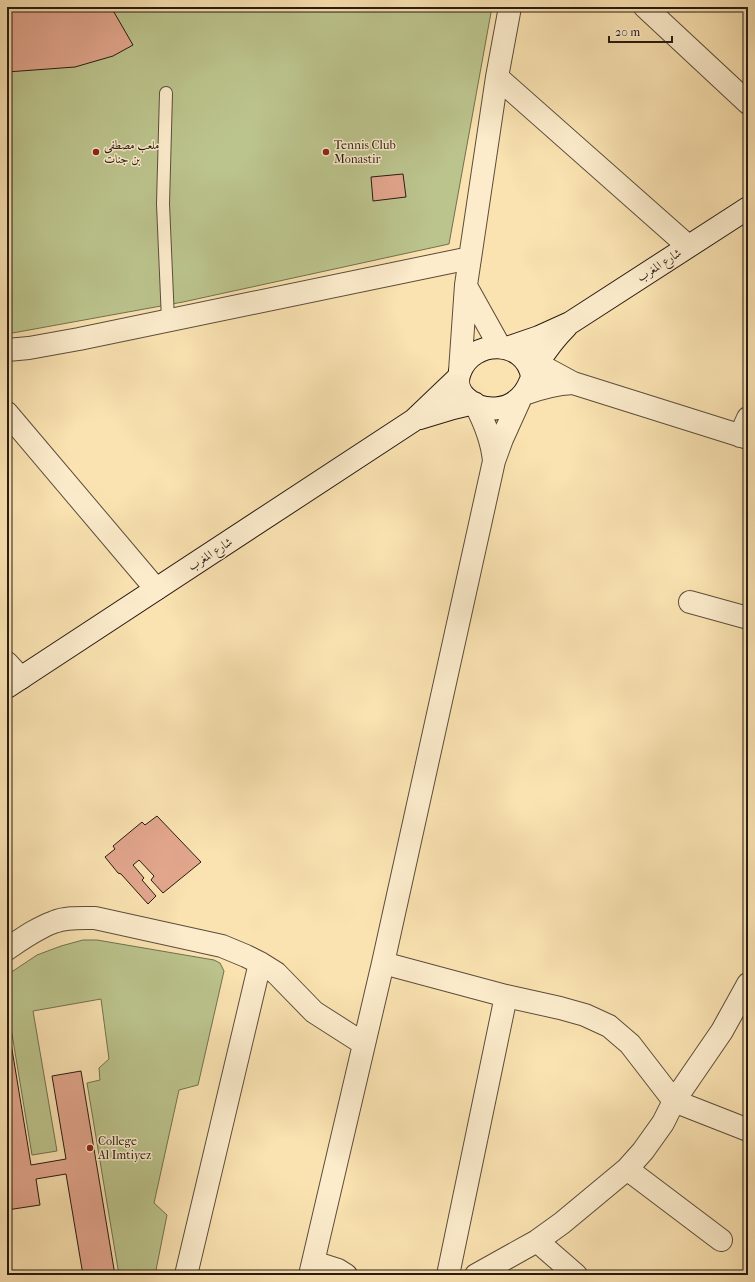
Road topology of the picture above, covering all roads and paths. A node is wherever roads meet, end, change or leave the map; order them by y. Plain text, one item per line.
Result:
1 (510, 7) edge
2 (645, 7) edge
3 (497, 77) junction
4 (166, 93) dead end
5 (748, 103) edge
6 (748, 208) edge
7 (688, 246) junction
8 (470, 258) junction
9 (466, 285) junction
10 (168, 320) junction
11 (570, 322) junction
12 (7, 350) edge
13 (508, 350) junction
14 (459, 374) junction
15 (529, 383) junction
16 (574, 383) junction
17 (474, 404) junction
18 (7, 413) edge
19 (414, 420) junction
20 (745, 431) edge
21 (494, 461) junction
22 (156, 589) junction
23 (690, 602) dead end
24 (748, 618) edge
25 (12, 676) edge
26 (7, 949) edge
27 (260, 963) junction
28 (383, 963) junction
29 (746, 995) edge
30 (506, 996) junction
31 (364, 1044) junction
32 (674, 1101) junction
33 (748, 1130) edge
34 (627, 1169) junction
35 (721, 1240) dead end
36 (537, 1241) junction
37 (312, 1269) edge
38 (186, 1275) edge
39 (346, 1275) edge
40 (448, 1275) edge
41 (476, 1275) edge
42 (576, 1275) edge

1 - 3 street
2 - 5 street
3 - 7 street
3 - 8 street
4 - 10 lane
6 - 7 street, شارع المغرب
7 - 11 street, شارع المغرب
8 - 9 street
8 - 10 street
9 - 13 street
9 - 14 street
10 - 12 street
11 - 13 street, شارع المغرب
11 - 15 street, شارع المغرب
13 - 14 street, شارع المغرب
13 - 15 street
14 - 17 street
14 - 19 street, شارع المغرب
15 - 16 street
15 - 16 street
15 - 17 street, شارع المغرب
15 - 21 street
16 - 20 street
17 - 19 street, شارع المغرب
17 - 21 street
18 - 22 street
19 - 22 street, شارع المغرب
21 - 28 street
22 - 25 street, شارع المغرب
23 - 24 street
26 - 27 street
27 - 31 street
27 - 38 street
28 - 30 street
28 - 31 street
29 - 32 street
30 - 32 street
30 - 40 street
31 - 37 street
32 - 33 street
32 - 34 street
34 - 35 street
34 - 36 street
36 - 41 street
36 - 42 street
37 - 39 street

